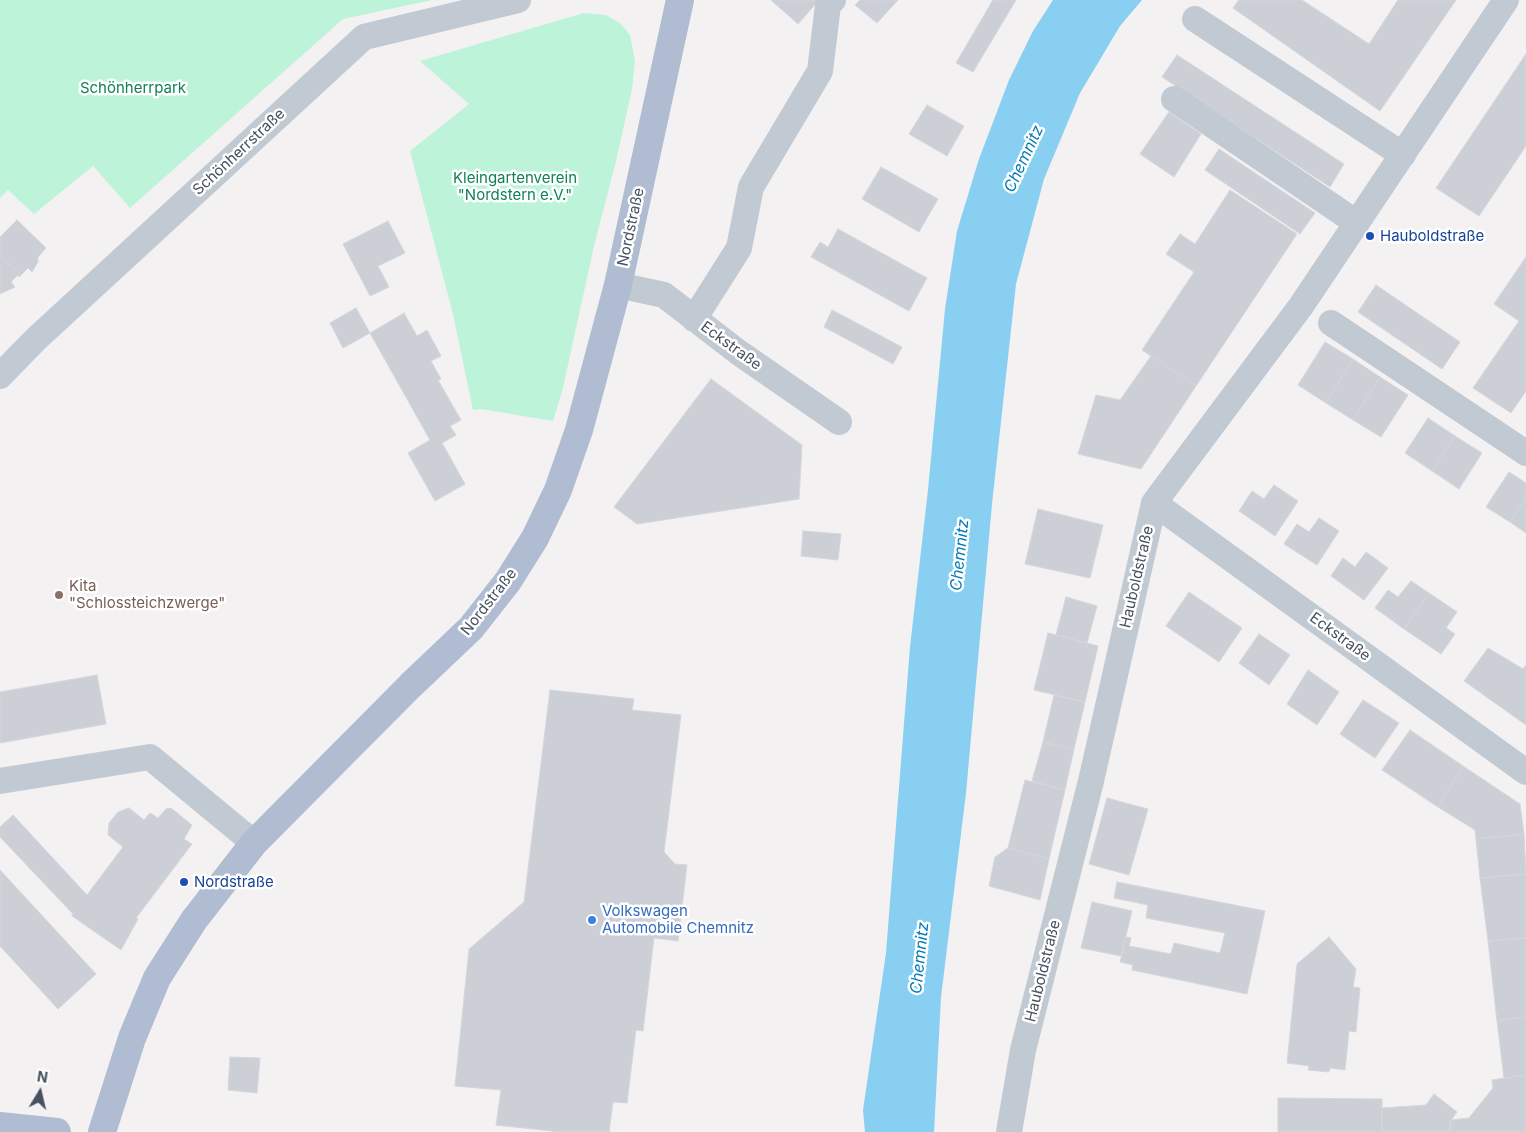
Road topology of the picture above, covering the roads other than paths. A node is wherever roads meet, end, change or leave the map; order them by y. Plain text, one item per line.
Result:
1 (518, 0) edge
2 (680, 0) edge
3 (833, 0) edge
4 (1506, 0) edge
5 (1195, 19) dead end
6 (1174, 99) dead end
7 (1403, 155) junction
8 (1357, 223) junction
9 (618, 285) junction
10 (694, 320) junction
11 (1331, 323) dead end
12 (0, 376) edge
13 (839, 422) dead end
14 (1526, 453) edge
15 (1154, 502) junction
16 (1526, 772) edge
17 (0, 781) edge
18 (254, 843) junction
19 (0, 1126) edge
20 (57, 1132) edge
21 (102, 1132) edge
22 (1009, 1132) edge

1 - 12 street, Schönherrstraße
2 - 9 main road, Nordstraße
3 - 10 street
4 - 7 street, Hauboldstraße
5 - 7 street
6 - 8 street
7 - 8 street, Hauboldstraße
8 - 15 street, Hauboldstraße
9 - 10 street, Eckstraße
9 - 18 main road, Nordstraße
10 - 13 street, Eckstraße
11 - 14 street
15 - 16 street, Eckstraße
15 - 22 street, Hauboldstraße
17 - 18 street
18 - 21 main road, Nordstraße
19 - 20 main road

